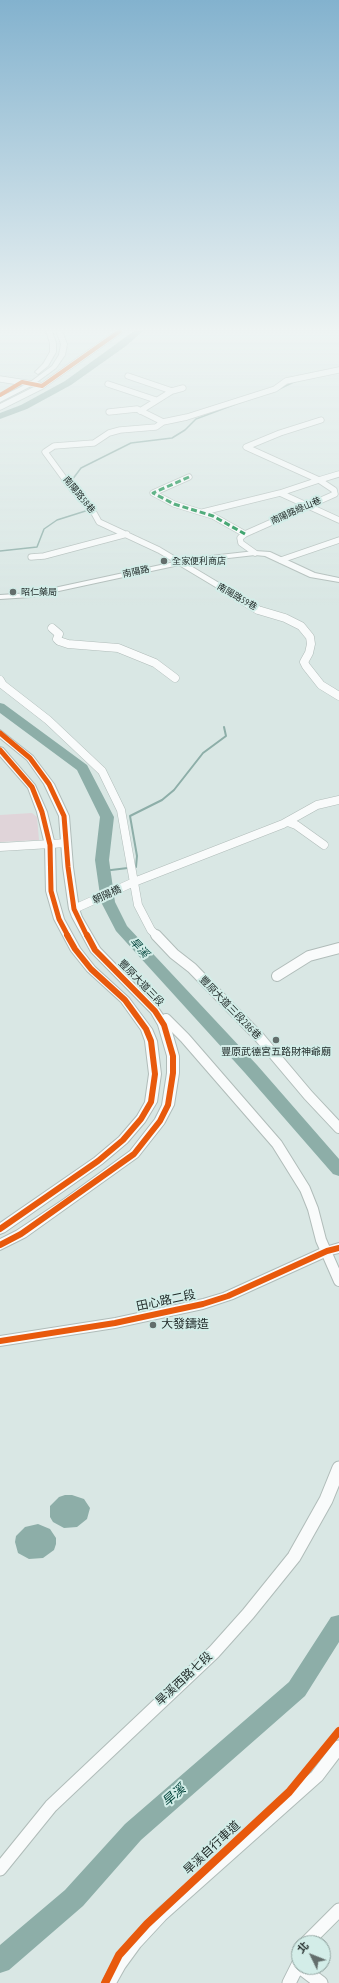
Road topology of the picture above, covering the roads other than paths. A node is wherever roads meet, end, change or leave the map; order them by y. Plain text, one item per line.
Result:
1 (161, 424) edge
2 (310, 424) edge
3 (339, 474) edge
4 (189, 477) dead end
5 (319, 480) junction
6 (336, 490) edge
7 (280, 493) junction
8 (307, 506) junction
9 (202, 513) junction
10 (339, 520) edge
11 (127, 534) junction
12 (244, 534) junction
13 (339, 540) edge
14 (255, 553) junction
15 (31, 557) dead end
16 (281, 560) junction
17 (180, 562) junction
18 (339, 580) edge
19 (0, 597) edge
20 (52, 628) dead end
21 (175, 678) dead end
22 (0, 680) edge
23 (339, 696) edge
24 (0, 733) edge
25 (0, 750) edge
26 (339, 800) edge
27 (288, 822) junction
28 (67, 843) junction
29 (50, 844) junction
30 (324, 845) dead end
31 (0, 848) edge
32 (132, 883) junction
33 (74, 909) junction
34 (339, 948) edge
35 (277, 976) dead end
36 (166, 1019) dead end
37 (339, 1128) edge
38 (0, 1228) edge
39 (0, 1245) edge
40 (333, 1250) edge
41 (339, 1281) edge
42 (0, 1341) edge
43 (339, 1468) edge
44 (339, 1747) edge
45 (0, 1869) edge
46 (339, 1910) edge
47 (314, 1935) edge
48 (311, 1975) edge
49 (110, 1983) edge
50 (321, 1983) edge

1 - 11 street, 南陽路58巷
2 - 5 street
3 - 5 street, 南陽路綠山巷
4 - 9 street
5 - 6 street, 南陽路綠山巷
5 - 7 street
6 - 8 street, 南陽路綠山巷
7 - 8 street
7 - 9 street
8 - 10 street
8 - 12 street, 南陽路綠山巷
9 - 12 street
11 - 15 street
11 - 17 street, 南陽路58巷
12 - 14 street
13 - 16 street
14 - 16 street, 南陽路
14 - 17 street, 南陽路
16 - 18 street, 南陽路
17 - 19 street, 南陽路
17 - 23 street, 南陽路59巷
20 - 21 street
22 - 32 street, 豐原大道三段286巷
24 - 28 street, 豐原大道三段
25 - 29 street
26 - 27 street
27 - 30 street
27 - 32 street
28 - 29 street
28 - 33 street, 豐原大道三段
29 - 31 street
29 - 38 street
32 - 33 street, 朝陽橋
32 - 37 street, 豐原大道三段286巷
33 - 39 street, 豐原大道三段
34 - 35 street
36 - 40 street
40 - 41 street
40 - 42 street, 田心路二段
43 - 45 street, 旱溪西路七段
44 - 49 street
46 - 47 street
48 - 50 street

